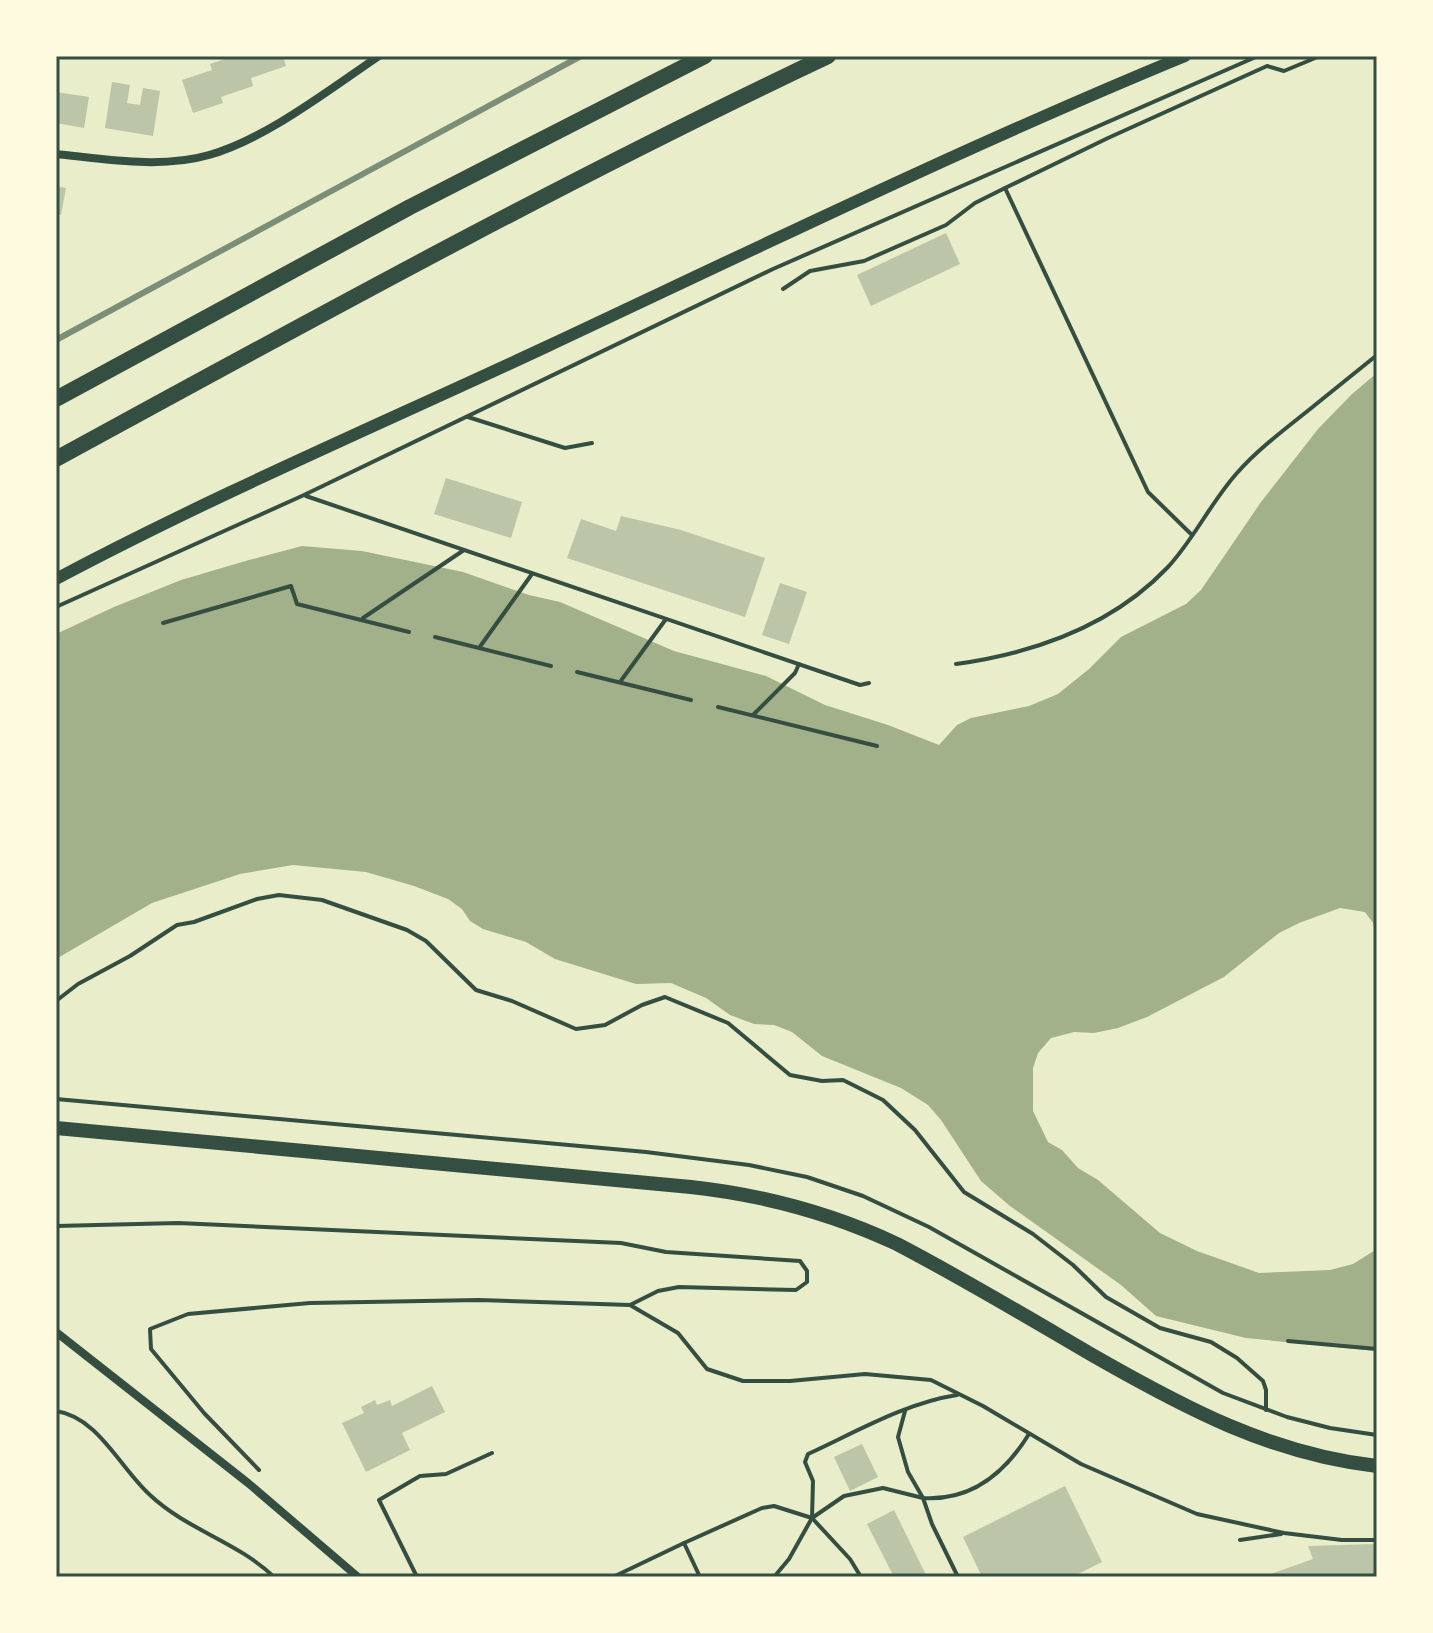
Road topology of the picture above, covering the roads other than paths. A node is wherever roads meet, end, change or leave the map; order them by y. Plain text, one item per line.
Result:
1 (379, 56) edge
2 (705, 56) edge
3 (828, 56) edge
4 (1185, 56) edge
5 (56, 154) edge
6 (56, 399) edge
7 (56, 459) edge
8 (56, 579) edge
9 (56, 1128) edge
10 (56, 1332) edge
11 (1377, 1466) edge
12 (358, 1577) edge

1 - 5 street
2 - 6 highway
3 - 7 highway
4 - 8 main road
9 - 11 main road
10 - 12 street

